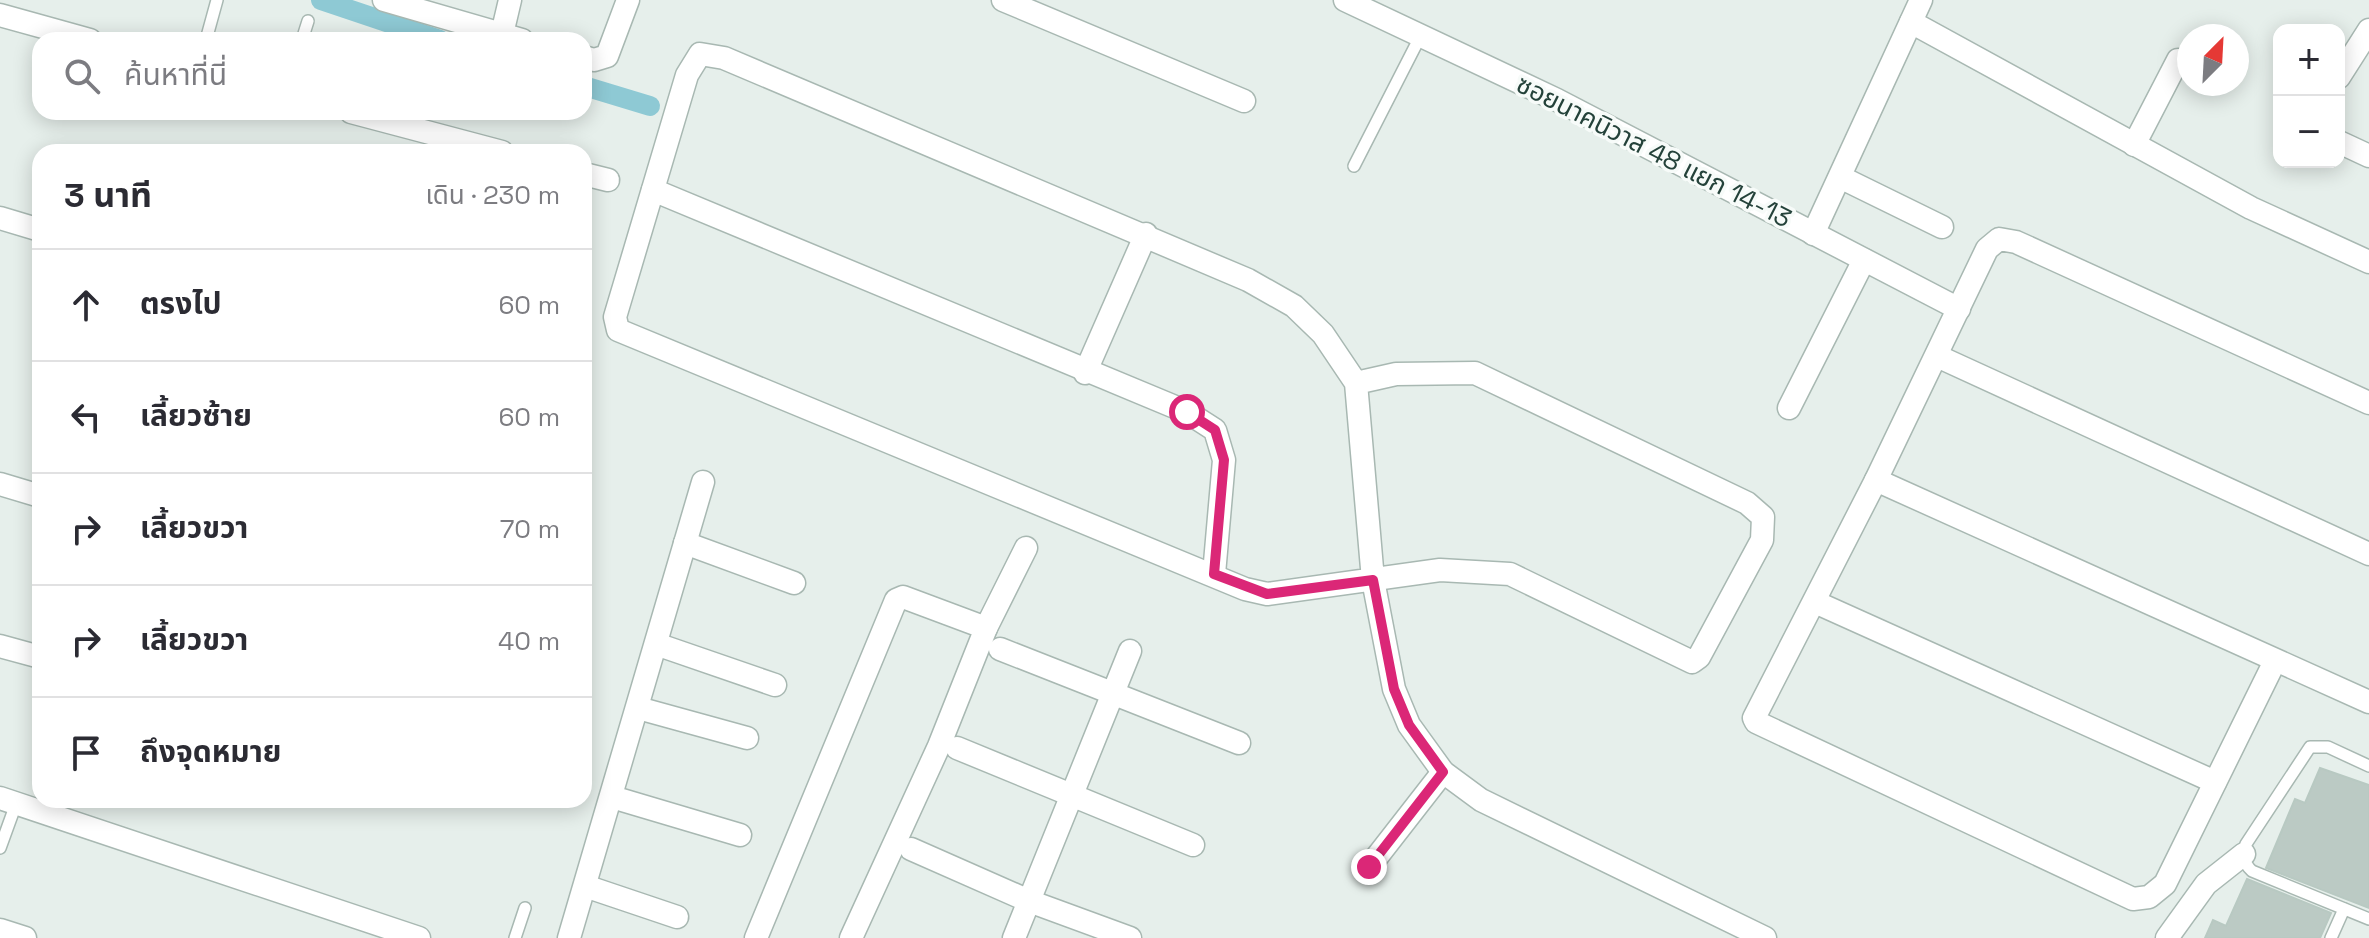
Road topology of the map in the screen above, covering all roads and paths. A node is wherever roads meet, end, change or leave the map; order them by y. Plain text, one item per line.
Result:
1 (217, 0) edge
2 (384, 0) edge
3 (510, 0) edge
4 (628, 0) edge
5 (1003, 0) edge
6 (1345, 0) edge
7 (1921, 0) edge
8 (1054, 10) edge
9 (0, 15) edge
10 (308, 21) dead end
11 (1911, 22) junction
12 (2369, 30) edge
13 (61, 32) edge
14 (208, 32) edge
15 (305, 32) edge
16 (495, 32) edge
17 (512, 32) edge
18 (1422, 34) junction
19 (592, 59) edge
20 (2177, 62) edge
21 (2345, 68) edge
22 (1244, 101) dead end
23 (381, 120) edge
24 (472, 144) edge
25 (2134, 145) junction
26 (2345, 145) edge
27 (2369, 156) edge
28 (1354, 166) dead end
29 (592, 176) edge
30 (1840, 177) junction
31 (608, 180) dead end
32 (653, 190) junction
33 (0, 218) edge
34 (1942, 227) dead end
35 (32, 228) edge
36 (1146, 234) junction
37 (1813, 234) junction
38 (1864, 260) junction
39 (2369, 262) edge
40 (1959, 309) junction
41 (1937, 356) junction
42 (1085, 373) junction
43 (1356, 383) junction
44 (2369, 403) edge
45 (1789, 408) dead end
46 (1876, 480) junction
47 (703, 482) dead end
48 (0, 484) edge
49 (32, 494) edge
50 (685, 543) junction
51 (1026, 548) dead end
52 (2369, 554) edge
53 (1214, 574) junction
54 (1373, 580) junction
55 (794, 583) dead end
56 (1815, 602) junction
57 (986, 628) junction
58 (656, 644) junction
59 (0, 646) edge
60 (1000, 649) dead end
61 (1130, 651) dead end
62 (32, 655) edge
63 (2275, 661) junction
64 (775, 685) dead end
65 (1113, 694) junction
66 (2369, 702) edge
67 (638, 708) junction
68 (747, 738) dead end
69 (1239, 743) dead end
70 (957, 748) dead end
71 (2369, 766) edge
72 (1443, 772) junction
73 (2215, 782) junction
74 (1071, 796) junction
75 (612, 797) junction
76 (8, 801) edge
77 (740, 835) dead end
78 (1193, 845) dead end
79 (0, 848) edge
80 (911, 849) dead end
81 (2244, 854) junction
82 (1369, 867) dead end
83 (585, 886) junction
84 (1029, 901) junction
85 (525, 908) dead end
86 (2344, 909) junction
87 (677, 917) dead end
88 (2369, 919) edge
89 (0, 930) edge
90 (25, 938) edge
91 (419, 938) edge
92 (515, 938) edge
93 (569, 938) edge
94 (756, 938) edge
95 (851, 938) edge
96 (1014, 938) edge
97 (1130, 938) edge
98 (1765, 938) edge
99 (2167, 938) edge
100 (2331, 938) edge

1 - 14 lane
2 - 16 street
3 - 17 street
4 - 19 street
5 - 8 street
6 - 18 street, ซอยนาคนิวาส 48 แยก 14-13
7 - 11 street
8 - 22 street
9 - 13 street
10 - 15 lane
11 - 25 street
11 - 30 street
12 - 21 street
18 - 28 lane
18 - 37 street, ซอยนาคนิวาส 48 แยก 14-13
20 - 25 street
23 - 24 street
25 - 39 street
26 - 27 street
29 - 31 street
30 - 34 street
30 - 37 street
32 - 36 street
32 - 42 street
32 - 53 street
33 - 35 street
36 - 42 street
36 - 43 street
37 - 38 street, ซอยนาคนิวาส 48 แยก 14-13
38 - 40 street, ซอยนาคนิวาส 48 แยก 14-13
38 - 45 street
40 - 41 street
40 - 44 street
41 - 46 street
41 - 52 street
42 - 53 street
43 - 54 street
43 - 54 street
46 - 56 street
46 - 63 street
47 - 50 street
48 - 49 street
50 - 55 street
50 - 58 street
51 - 57 street
53 - 54 street
54 - 72 street
56 - 73 street
56 - 73 street
57 - 94 street
57 - 95 street
58 - 64 street
58 - 67 street
59 - 62 street
60 - 65 street
61 - 65 street
63 - 66 street
63 - 73 street
65 - 69 street
65 - 74 street
67 - 68 street
67 - 75 street
70 - 74 street
71 - 81 lane
72 - 82 street
72 - 98 street
74 - 78 street
74 - 84 street
75 - 77 street
75 - 83 street
76 - 79 lane
76 - 91 street
80 - 84 street
81 - 86 lane
81 - 99 street
83 - 87 street
83 - 93 street
84 - 96 street
84 - 97 street
85 - 92 lane
86 - 88 lane
86 - 100 lane
89 - 90 street

